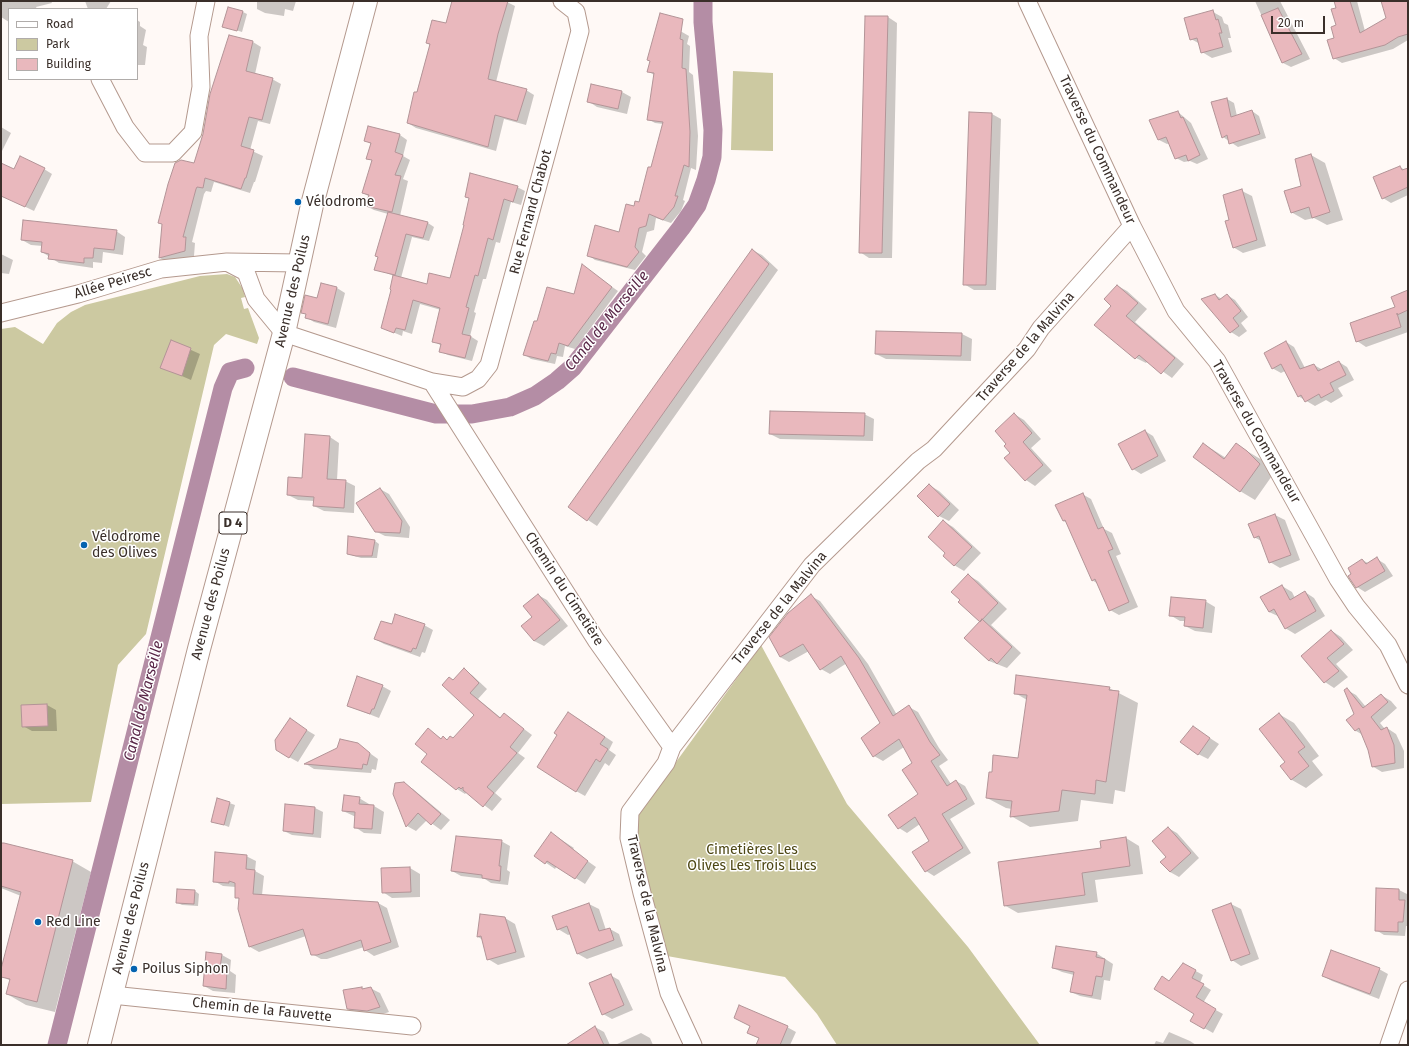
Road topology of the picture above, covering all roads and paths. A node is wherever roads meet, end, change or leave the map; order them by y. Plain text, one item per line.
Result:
1 (206, 1) edge
2 (366, 1) edge
3 (562, 1) edge
4 (1027, 1) edge
5 (101, 80) edge
6 (1132, 226) junction
7 (227, 262) junction
8 (299, 263) junction
9 (1, 313) edge
10 (284, 333) junction
11 (432, 382) junction
12 (1408, 685) edge
13 (672, 747) junction
14 (1408, 990) edge
15 (112, 994) junction
16 (412, 1026) dead end
17 (99, 1045) edge
18 (693, 1045) edge
19 (1389, 1045) edge

1 - 5 street
2 - 8 main road, Avenue des Poilus / D 4
3 - 11 street, Rue Fernand Chabot
4 - 6 street, Traverse du Commandeur
6 - 12 street, Traverse du Commandeur
6 - 13 street, Traverse de la Malvina
7 - 8 street, Allée Peiresc
7 - 9 street, Allée Peiresc
7 - 10 street
8 - 10 main road, Avenue des Poilus / D 4
10 - 11 street, Rue Fernand Chabot
10 - 15 main road, Avenue des Poilus / D 4
11 - 13 street, Chemin du Cimetière
13 - 18 street, Traverse de la Malvina
14 - 19 street
15 - 16 street, Chemin de la Fauvette
15 - 17 main road, Avenue des Poilus / D 4

